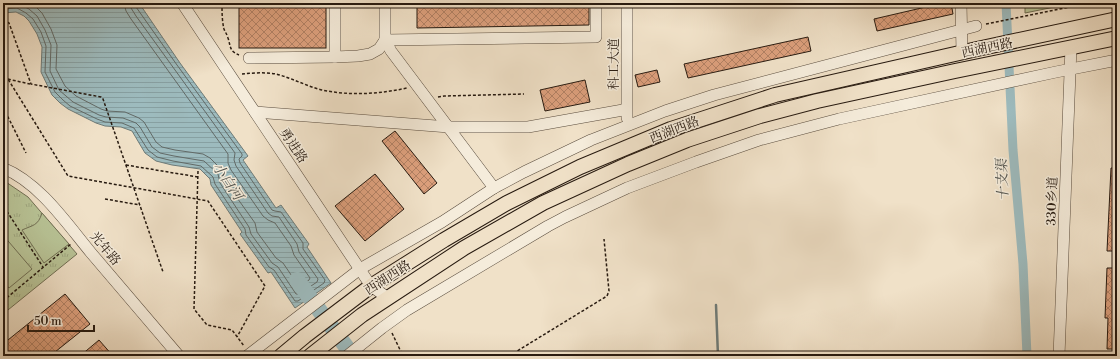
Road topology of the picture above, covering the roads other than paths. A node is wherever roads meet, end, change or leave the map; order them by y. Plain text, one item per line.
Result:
1 (182, 3) edge
2 (335, 3) edge
3 (385, 3) edge
4 (596, 3) edge
5 (627, 3) edge
6 (961, 3) edge
7 (1117, 19) edge
8 (976, 26) road end
9 (961, 30) junction
10 (1117, 38) edge
11 (385, 40) junction
12 (1072, 47) junction
13 (962, 53) junction
14 (335, 57) junction
15 (249, 58) road end
16 (1117, 60) edge
17 (1071, 69) junction
18 (623, 110) dead end
19 (255, 112) junction
20 (627, 125) junction
21 (449, 127) junction
22 (3, 168) edge
23 (494, 188) junction
24 (360, 269) junction
25 (371, 286) junction
26 (388, 298) junction
27 (315, 352) edge
28 (248, 355) edge
29 (179, 356) edge
30 (281, 356) edge
31 (347, 356) edge
32 (1059, 356) edge

1 - 19 street, 勇进路
2 - 14 street
3 - 11 street
4 - 11 street
5 - 20 street, 科工大道
6 - 9 street
7 - 13 main road, 西湖西路
8 - 9 street
9 - 13 street
9 - 20 street
10 - 12 main road, 西湖西路
11 - 14 street
11 - 21 street
12 - 17 street, 330乡道
12 - 26 main road, 西湖西路
13 - 25 main road, 西湖西路
14 - 15 street
16 - 17 street
17 - 31 street
17 - 32 street, 330乡道
18 - 21 street
19 - 21 street
19 - 24 street, 勇进路
20 - 23 street
21 - 23 street
22 - 29 street, 光年路
23 - 24 street
24 - 25 street, 勇进路
24 - 28 street
25 - 26 street, 勇进路
25 - 30 main road, 西湖西路
26 - 27 main road, 西湖西路

